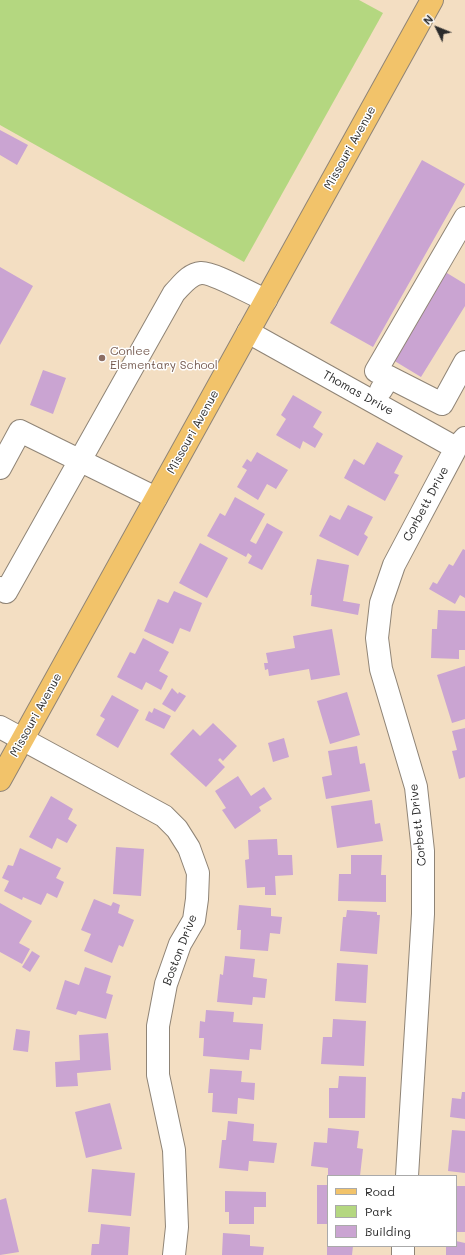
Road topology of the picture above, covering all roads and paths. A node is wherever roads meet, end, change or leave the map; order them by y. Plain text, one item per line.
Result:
1 (432, 0) edge
2 (465, 218) edge
3 (266, 300) junction
4 (248, 332) junction
5 (465, 362) edge
6 (389, 377) junction
7 (374, 402) junction
8 (461, 443) edge
9 (81, 460) junction
10 (0, 468) edge
11 (156, 498) junction
12 (0, 588) edge
13 (0, 727) edge
14 (22, 739) junction
15 (0, 780) edge
16 (407, 1175) edge
17 (174, 1255) edge

1 - 3 main road, Missouri Avenue
2 - 6 street
3 - 4 main road, Missouri Avenue
3 - 9 street
4 - 7 street, Thomas Drive
4 - 11 main road, Missouri Avenue
5 - 6 street
6 - 7 street
7 - 8 street, Thomas Drive
8 - 16 street, Corbett Drive
9 - 10 street
9 - 11 street
9 - 12 street
11 - 14 main road, Missouri Avenue
13 - 14 street, Boston Drive
14 - 15 main road, Missouri Avenue
14 - 17 street, Boston Drive

